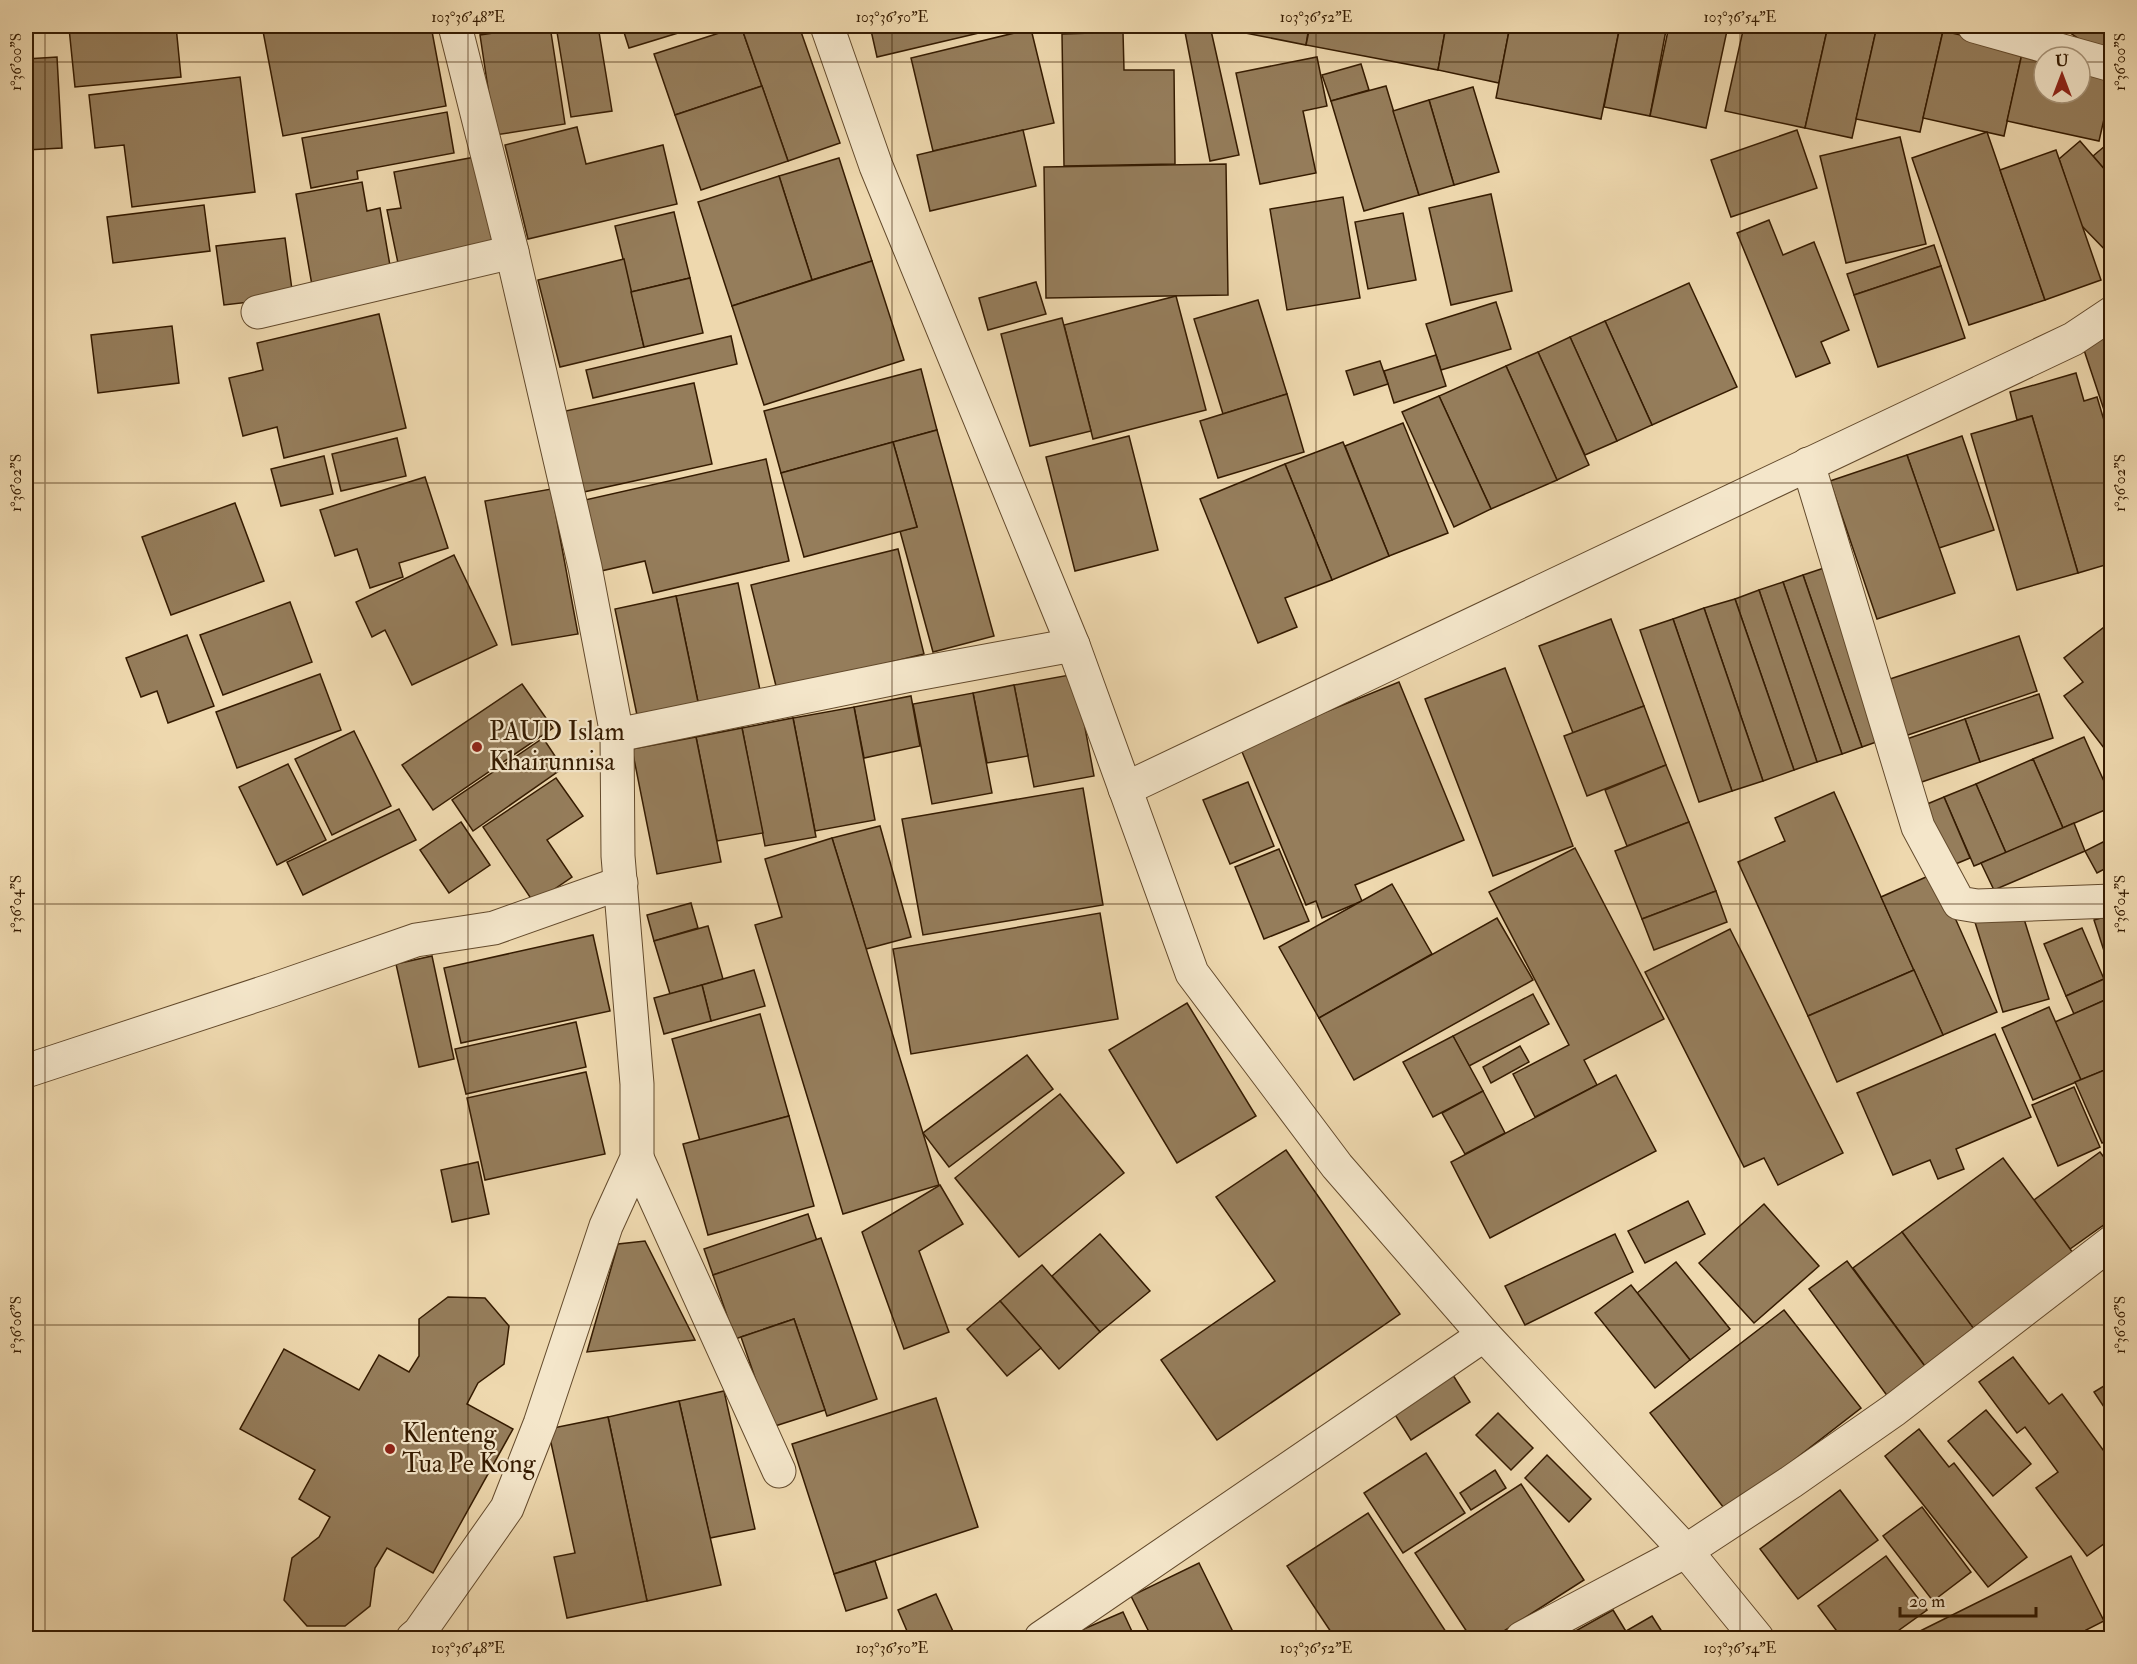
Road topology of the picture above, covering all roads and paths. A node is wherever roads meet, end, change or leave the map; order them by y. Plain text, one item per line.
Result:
1 (455, 26) edge
2 (827, 26) edge
3 (1974, 26) edge
4 (2112, 65) edge
5 (512, 252) junction
6 (258, 312) dead end
7 (2112, 313) edge
8 (1808, 465) junction
9 (1073, 645) junction
10 (617, 735) junction
11 (1125, 789) junction
12 (621, 883) junction
13 (2112, 901) edge
14 (26, 1071) edge
15 (637, 1158) junction
16 (2112, 1242) edge
17 (1484, 1335) junction
18 (779, 1471) dead end
19 (1686, 1551) junction
20 (413, 1638) edge
21 (1041, 1638) edge
22 (1522, 1638) edge
23 (1756, 1638) edge

1 - 5 street
2 - 9 street
3 - 4 street
5 - 6 street
5 - 10 street
7 - 8 street
8 - 11 street
8 - 13 street
9 - 10 street
9 - 11 street
10 - 12 street
11 - 17 street
12 - 14 street
12 - 15 street
15 - 18 street
15 - 20 street
16 - 19 street
17 - 19 street
17 - 21 street
19 - 22 street
19 - 23 street

